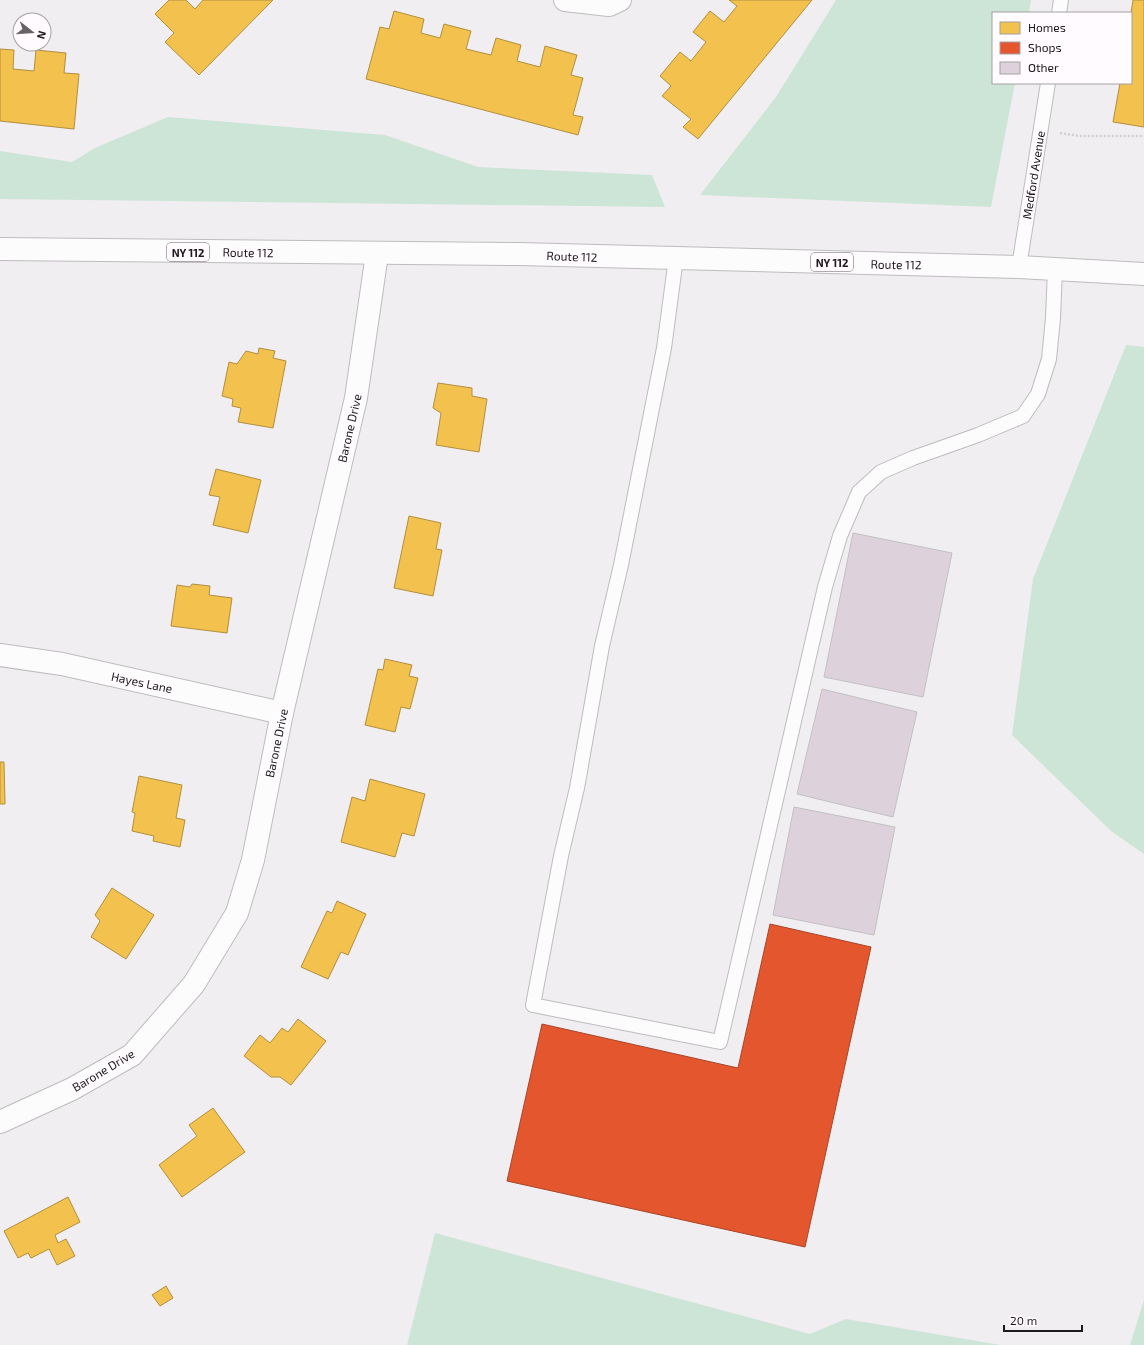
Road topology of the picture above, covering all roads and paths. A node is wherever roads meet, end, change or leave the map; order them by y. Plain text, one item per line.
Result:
1 (565, 0) edge
2 (620, 0) edge
3 (1061, 0) edge
4 (1059, 12) edge
5 (1048, 84) edge
6 (1040, 130) junction
7 (1144, 136) edge
8 (0, 249) edge
9 (377, 254) junction
10 (676, 258) junction
11 (1019, 267) junction
12 (1055, 269) junction
13 (1144, 274) edge
14 (0, 656) edge
15 (282, 713) junction
16 (0, 1122) edge

1 - 2 street
3 - 4 lane
5 - 6 lane, Medford Avenue
6 - 7 path
6 - 11 lane, Medford Avenue
8 - 9 street, Route 112 / NY 112
9 - 10 street, Route 112 / NY 112
9 - 15 street, Barone Drive
10 - 11 street, Route 112 / NY 112
10 - 12 lane
11 - 12 street, Route 112 / NY 112
12 - 13 street, Route 112 / NY 112
14 - 15 street, Hayes Lane
15 - 16 street, Barone Drive

